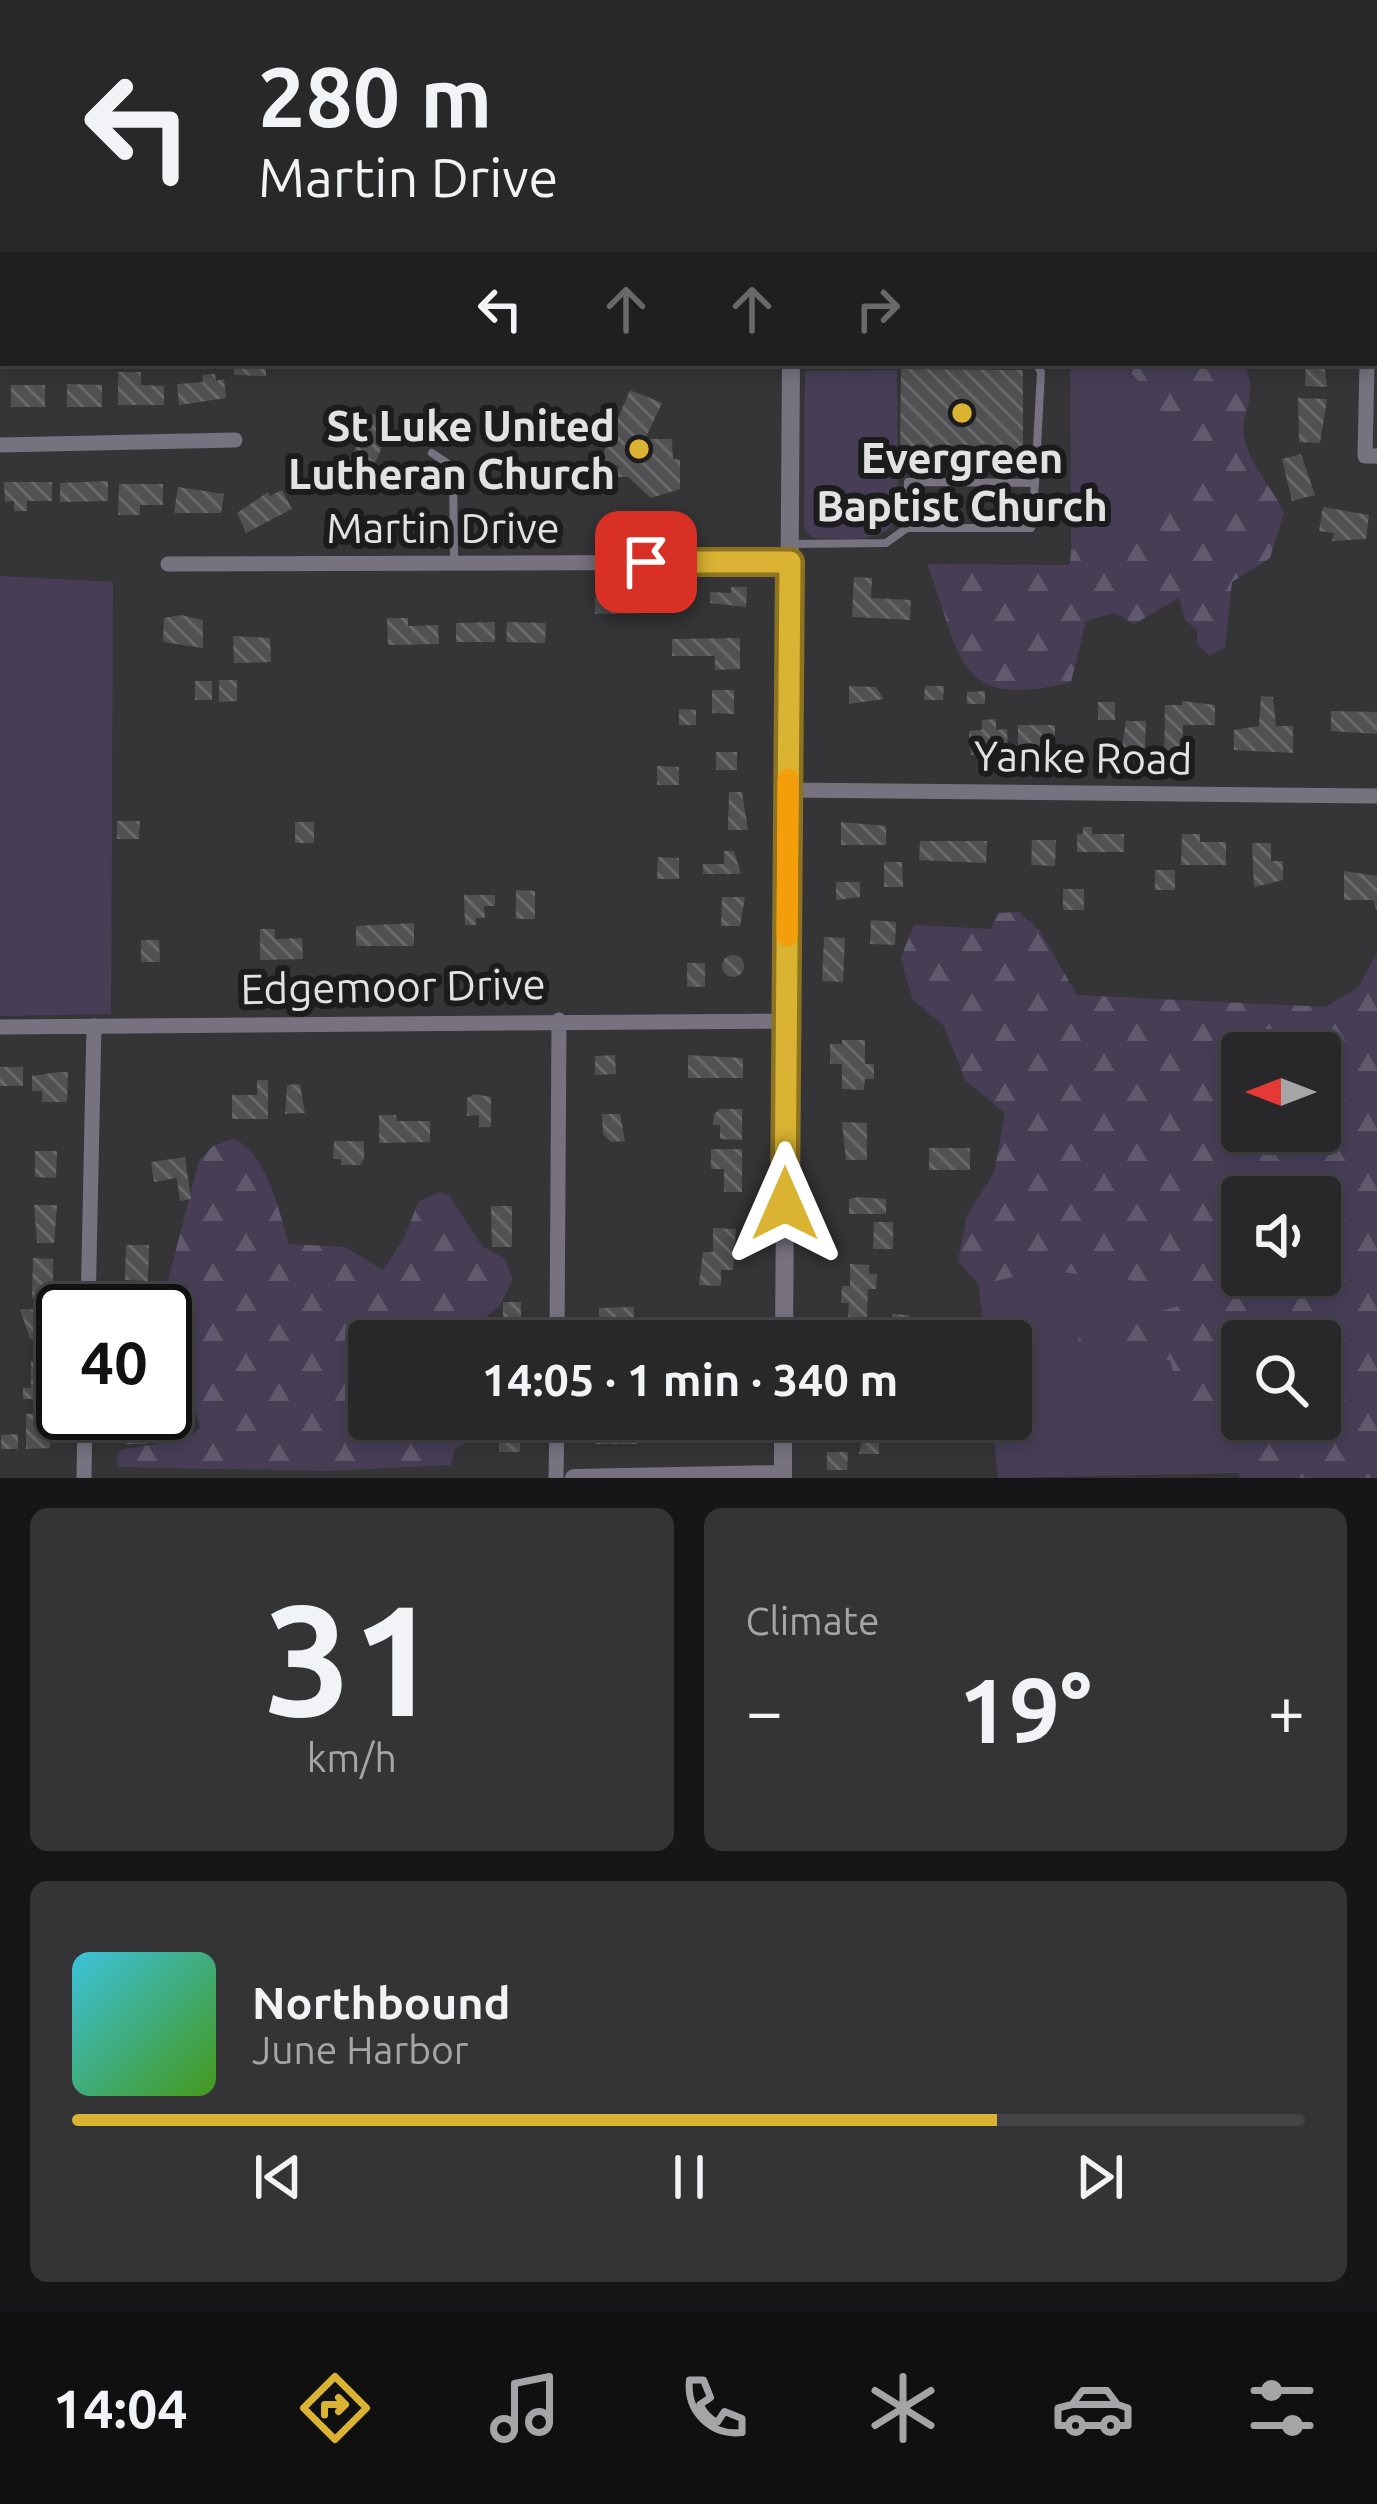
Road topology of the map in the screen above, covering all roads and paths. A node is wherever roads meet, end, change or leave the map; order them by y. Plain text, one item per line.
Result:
1 (791, 366) edge
2 (1038, 366) edge
3 (1367, 366) edge
4 (235, 440) dead end
5 (0, 445) edge
6 (432, 453) dead end
7 (1371, 456) edge
8 (1035, 483) junction
9 (907, 528) junction
10 (790, 553) junction
11 (168, 563) dead end
12 (454, 563) junction
13 (788, 790) junction
14 (1377, 796) edge
15 (560, 1020) junction
16 (786, 1021) junction
17 (94, 1027) junction
18 (0, 1028) edge
19 (89, 1284) edge
20 (557, 1320) edge
21 (784, 1320) edge
22 (85, 1440) edge
23 (556, 1440) edge
24 (783, 1440) edge
25 (783, 1476) edge
26 (84, 1478) edge
27 (556, 1478) edge
28 (574, 1478) edge

1 - 10 street
2 - 8 lane
3 - 7 street
4 - 5 street
6 - 12 lane
8 - 9 lane
8 - 9 lane
9 - 10 lane
10 - 12 street, Martin Drive
10 - 13 street
11 - 12 street, Martin Drive
13 - 14 street, Yanke Road
13 - 16 street
15 - 16 street, Edgemoor Drive
15 - 17 street, Edgemoor Drive
15 - 20 street
16 - 21 street
17 - 18 street, Edgemoor Drive
17 - 19 street
22 - 26 street
23 - 27 street
24 - 25 street
25 - 28 street

